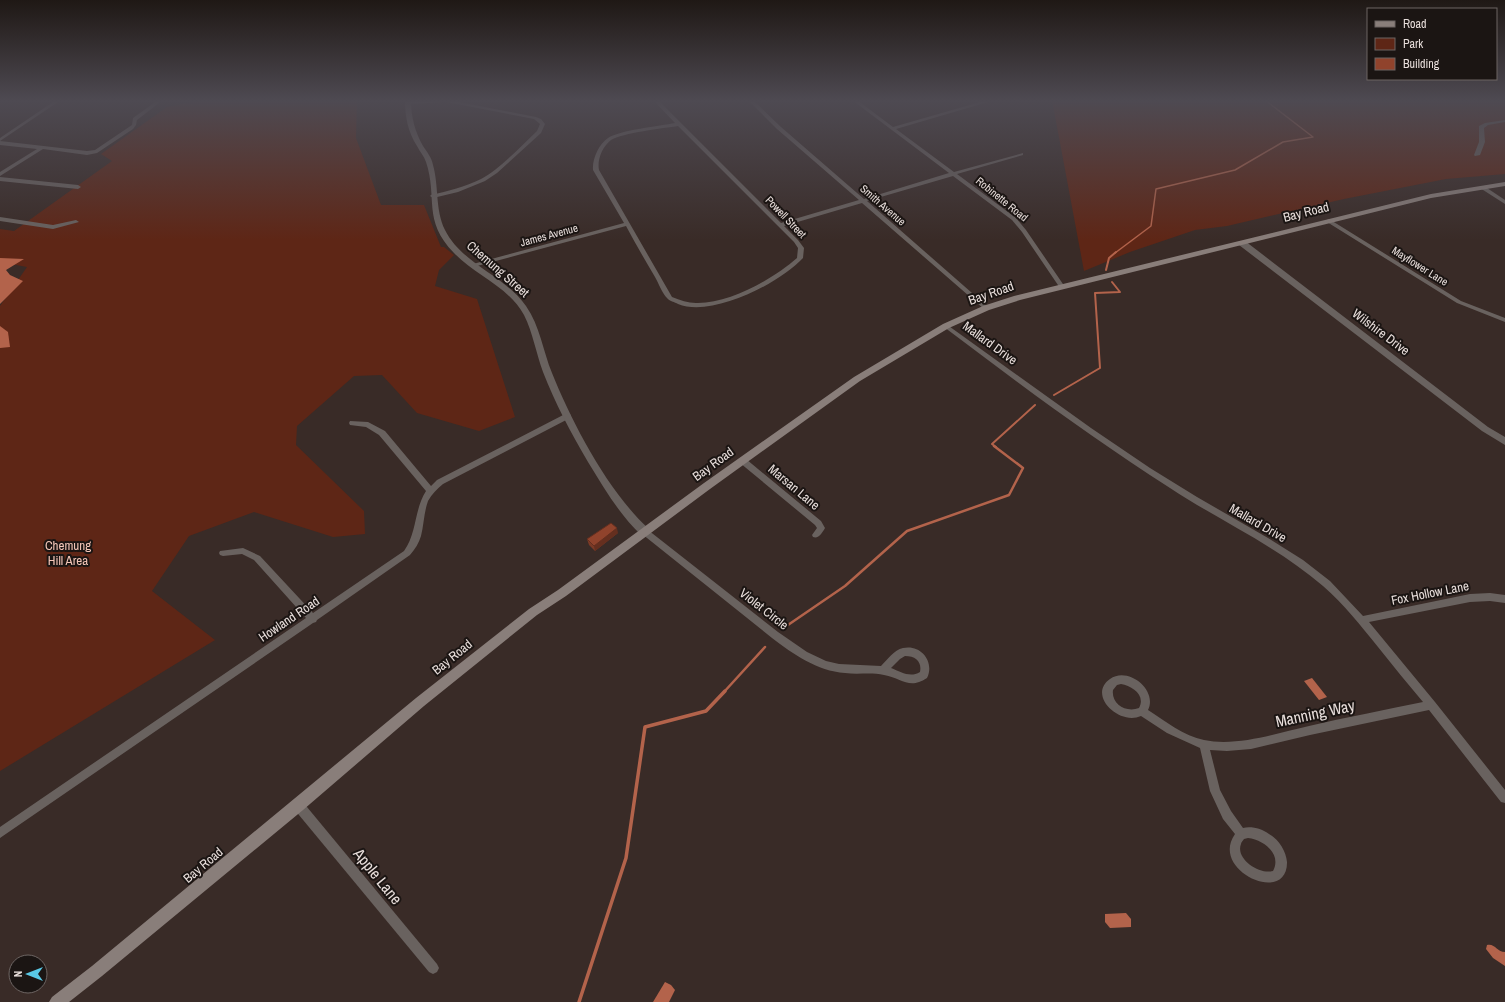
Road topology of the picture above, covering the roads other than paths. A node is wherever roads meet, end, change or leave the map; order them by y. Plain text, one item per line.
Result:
1 (43, 147) joint
2 (103, 147) edge
3 (421, 147) edge
4 (522, 147) edge
5 (603, 147) edge
6 (701, 147) edge
7 (800, 147) edge
8 (917, 147) edge
9 (1480, 147) edge
10 (1021, 154) dead end
11 (1477, 155) dead end
12 (0, 174) edge
13 (954, 174) junction
14 (0, 179) edge
15 (1505, 184) edge
16 (78, 187) dead end
17 (1482, 187) junction
18 (433, 196) junction
19 (862, 201) junction
20 (1505, 202) edge
21 (0, 219) edge
22 (1329, 221) junction
23 (76, 222) dead end
24 (628, 224) junction
25 (780, 224) junction
26 (1242, 243) junction
27 (475, 265) junction
28 (1062, 287) junction
29 (986, 308) junction
30 (1505, 320) edge
31 (946, 326) junction
32 (567, 416) junction
33 (353, 423) dead end
34 (1505, 442) edge
35 (743, 460) junction
36 (430, 490) junction
37 (645, 532) junction
38 (816, 535) dead end
39 (223, 553) dead end
40 (1505, 600) edge
41 (313, 619) junction
42 (1361, 620) junction
43 (883, 670) dead end
44 (1432, 705) junction
45 (1142, 711) dead end
46 (1204, 745) junction
47 (1505, 798) edge
48 (298, 804) junction
49 (0, 833) edge
50 (1241, 834) junction
51 (433, 968) dead end
52 (57, 1002) edge

1 - 2 street
1 - 12 street
3 - 18 street, Chemung Street
4 - 18 street
5 - 24 street
6 - 25 street, Powell Street
7 - 19 street, Smith Avenue
8 - 13 street, Robinette Road
9 - 11 street
10 - 13 street
13 - 19 street
13 - 28 street, Robinette Road
14 - 16 street
15 - 17 main road, Bay Road
17 - 20 street
17 - 22 main road, Bay Road
18 - 27 street, Chemung Street
19 - 25 street
19 - 29 street, Smith Avenue
21 - 23 street
22 - 26 main road, Bay Road
22 - 30 street, Mayflower Lane
24 - 25 street, Powell Street
24 - 27 street, James Avenue
26 - 28 main road, Bay Road
26 - 34 street, Wilshire Drive
27 - 32 street, Chemung Street
28 - 29 main road, Bay Road
29 - 31 main road, Bay Road
31 - 35 main road, Bay Road
31 - 42 street, Mallard Drive
32 - 36 street, Howland Road
32 - 37 street, Chemung Street
33 - 36 street
35 - 37 main road, Bay Road
35 - 38 street, Marsan Lane
36 - 41 street, Howland Road
37 - 43 street, Violet Circle
37 - 48 main road, Bay Road
39 - 41 street
40 - 42 street, Fox Hollow Lane
41 - 49 street, Howland Road
42 - 44 street, Mallard Drive
44 - 46 street, Manning Way
44 - 47 street, Mallard Drive
45 - 46 street, Manning Way
46 - 50 street
48 - 51 street, Apple Lane
48 - 52 main road, Bay Road
50 - 50 street

